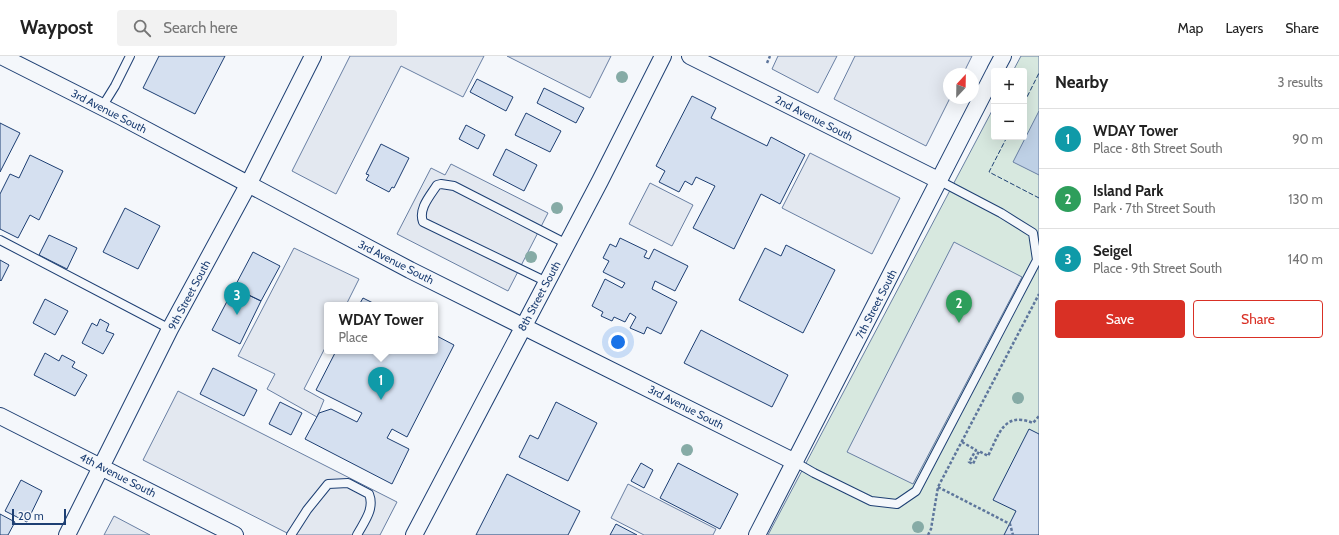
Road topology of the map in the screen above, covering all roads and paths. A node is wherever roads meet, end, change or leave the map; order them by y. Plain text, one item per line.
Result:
1 (1, 56) edge
2 (130, 56) edge
3 (314, 56) edge
4 (663, 56) edge
5 (690, 56) edge
6 (770, 56) edge
7 (1003, 56) edge
8 (767, 63) dead end
9 (997, 68) edge
10 (991, 80) edge
11 (102, 107) junction
12 (938, 180) junction
13 (248, 185) junction
14 (0, 240) edge
15 (567, 244) junction
16 (547, 282) junction
17 (1039, 294) edge
18 (523, 326) junction
19 (170, 329) junction
20 (0, 416) edge
21 (1039, 416) edge
22 (962, 442) junction
23 (795, 462) junction
24 (101, 467) junction
25 (938, 487) junction
26 (67, 535) edge
27 (235, 535) edge
28 (292, 535) edge
29 (356, 535) edge
30 (414, 535) edge
31 (757, 535) edge
32 (928, 535) edge
33 (1013, 535) edge

1 - 11 street, 3rd Avenue South
2 - 11 lane
3 - 13 street, 9th Street South
4 - 15 street, 8th Street South
5 - 12 street, 2nd Avenue South
6 - 8 path
7 - 9 street, 7th Street South
10 - 12 street, 7th Street South
11 - 13 street, 3rd Avenue South
12 - 23 street, 7th Street South
12 - 23 lane
13 - 18 street, 3rd Avenue South
13 - 19 street, 9th Street South
14 - 19 lane
15 - 16 street, 8th Street South
15 - 16 lane
16 - 18 street, 8th Street South
17 - 22 path
18 - 23 street, 3rd Avenue South
18 - 30 street, 8th Street South
19 - 24 street, 9th Street South
20 - 24 street, 4th Avenue South
21 - 22 path
22 - 25 path
23 - 31 street, 7th Street South
24 - 26 street, 9th Street South
24 - 27 street, 4th Avenue South
25 - 32 path
25 - 33 path
28 - 29 lane

